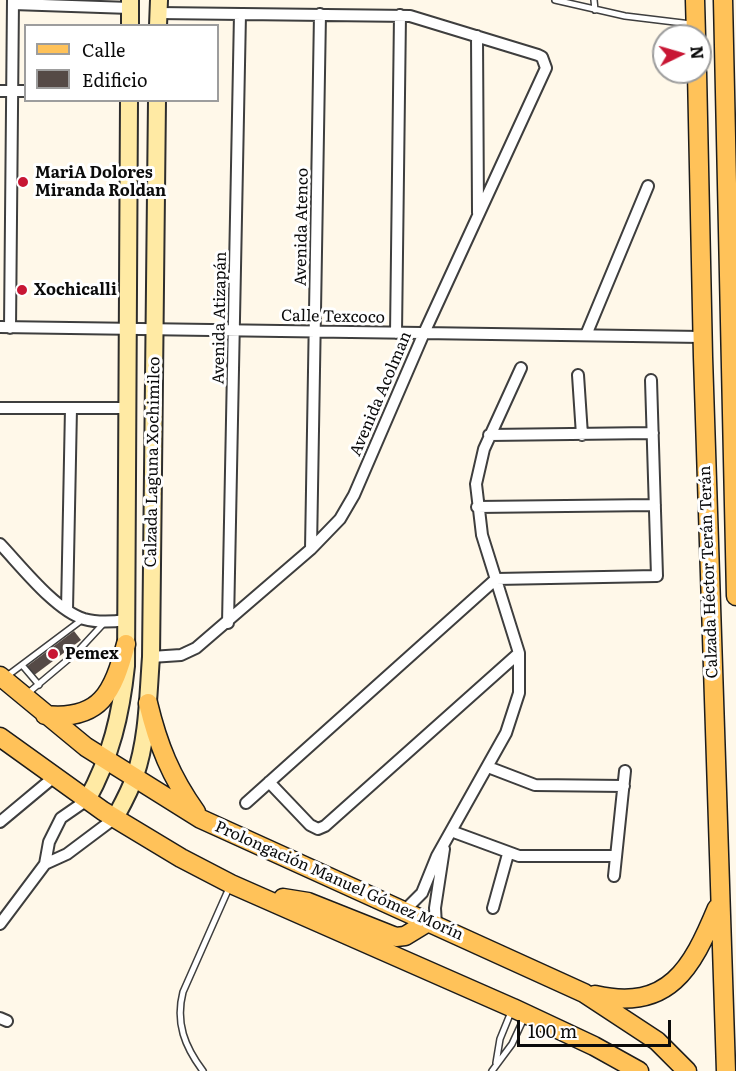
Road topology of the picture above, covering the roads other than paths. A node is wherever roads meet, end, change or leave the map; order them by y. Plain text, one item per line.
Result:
1 (555, 0) edge
2 (594, 0) edge
3 (695, 0) edge
4 (723, 0) edge
5 (13, 2) edge
6 (130, 4) edge
7 (594, 10) junction
8 (155, 13) edge
9 (240, 14) junction
10 (320, 14) junction
11 (400, 15) junction
12 (130, 24) edge
13 (665, 24) edge
14 (696, 24) edge
15 (477, 36) junction
16 (697, 84) edge
17 (0, 91) edge
18 (13, 91) junction
19 (24, 91) edge
20 (129, 102) edge
21 (157, 102) edge
22 (731, 155) edge
23 (648, 186) dead end
24 (478, 217) junction
25 (701, 265) junction
26 (5, 328) edge
27 (127, 330) junction
28 (155, 330) junction
29 (235, 331) junction
30 (315, 332) junction
31 (396, 333) junction
32 (423, 333) junction
33 (586, 335) junction
34 (702, 338) junction
35 (521, 368) dead end
36 (578, 375) dead end
37 (651, 380) dead end
38 (731, 380) junction
39 (0, 408) edge
40 (71, 408) junction
41 (126, 408) junction
42 (653, 433) junction
43 (489, 435) junction
44 (582, 435) junction
45 (707, 471) junction
46 (655, 505) junction
47 (477, 507) junction
48 (735, 534) edge
49 (0, 544) edge
50 (311, 549) junction
51 (736, 578) edge
52 (496, 579) junction
53 (736, 596) edge
54 (736, 606) edge
55 (67, 610) junction
56 (83, 619) junction
57 (126, 620) junction
58 (105, 622) junction
59 (228, 623) junction
60 (126, 644) junction
61 (519, 653) junction
62 (151, 657) junction
63 (21, 665) junction
64 (1, 678) edge
65 (39, 685) junction
66 (24, 697) junction
67 (148, 703) junction
68 (45, 715) junction
69 (0, 736) edge
70 (106, 761) junction
71 (488, 767) junction
72 (625, 771) dead end
73 (54, 777) junction
74 (135, 778) junction
75 (269, 782) junction
76 (624, 786) junction
77 (87, 800) junction
78 (246, 802) dead end
79 (115, 818) junction
80 (201, 819) junction
81 (0, 822) edge
82 (452, 831) junction
83 (444, 846) junction
84 (508, 854) junction
85 (616, 856) junction
86 (45, 864) junction
87 (614, 876) dead end
88 (231, 884) junction
89 (254, 893) junction
90 (720, 901) junction
91 (493, 908) dead end
92 (404, 911) junction
93 (432, 923) junction
94 (0, 924) edge
95 (584, 993) junction
96 (519, 1011) junction
97 (496, 1065) junction
98 (203, 1071) edge
99 (492, 1071) edge
100 (639, 1071) edge
101 (687, 1071) edge
102 (726, 1071) edge

1 - 7 lane
2 - 7 lane
3 - 14 main road
4 - 22 main road, Calzada Héctor Terán Terán
5 - 6 street
5 - 18 street
6 - 12 main road
7 - 13 lane
8 - 9 street
9 - 10 street
9 - 29 street, Avenida Atizapán
10 - 11 street
10 - 30 street, Avenida Atenco
11 - 15 street
11 - 31 street
15 - 24 street
15 - 24 street, Avenida Acolman
16 - 25 main road, Calzada Héctor Terán Terán
17 - 18 street
18 - 19 street
18 - 26 street
20 - 27 main road, Calzada Laguna Xochimilco
21 - 28 main road, Calzada Laguna Xochimilco
22 - 38 main road, Calzada Héctor Terán Terán
23 - 33 street
24 - 32 street, Avenida Acolman
25 - 34 main road, Calzada Héctor Terán Terán
25 - 38 main road
26 - 27 street, Calle Texcoco
27 - 28 street, Calle Texcoco
27 - 41 main road, Calzada Laguna Xochimilco
28 - 29 street, Calle Texcoco
28 - 62 main road, Calzada Laguna Xochimilco
29 - 30 street, Calle Texcoco
29 - 59 street, Avenida Atizapán
30 - 31 street, Calle Texcoco
30 - 50 street, Avenida Atenco
31 - 32 street, Calle Texcoco
32 - 33 street, Calle Texcoco
32 - 50 street, Avenida Acolman
33 - 34 street, Calle Texcoco
34 - 45 main road, Calzada Héctor Terán Terán
35 - 43 street
36 - 44 street
37 - 42 street
38 - 48 main road, Calzada Héctor Terán Terán
39 - 40 street
40 - 41 street
40 - 55 street
41 - 57 main road, Calzada Laguna Xochimilco
42 - 44 street
42 - 46 street
43 - 44 street
43 - 47 street
45 - 54 main road
45 - 90 main road, Calzada Héctor Terán Terán
46 - 47 street
46 - 52 street
47 - 52 street
48 - 51 main road, Calzada Héctor Terán Terán
49 - 55 street
50 - 59 street, Avenida Acolman
51 - 53 main road, Calzada Héctor Terán Terán
52 - 61 street
52 - 75 street
55 - 56 street
56 - 58 street
56 - 63 lane
57 - 58 street
57 - 60 main road, Calzada Laguna Xochimilco
58 - 65 lane
59 - 62 street, Avenida Acolman
60 - 68 main road
60 - 70 main road, Calzada Laguna Xochimilco
61 - 71 street
61 - 75 street
62 - 67 main road, Calzada Laguna Xochimilco
63 - 64 lane
63 - 65 lane
64 - 66 main road, Prolongación Manuel Gómez Morín
65 - 66 lane
66 - 68 main road, Prolongación Manuel Gómez Morín
67 - 74 main road, Calzada Laguna Xochimilco
67 - 80 main road
68 - 70 main road, Prolongación Manuel Gómez Morín
69 - 73 main road
70 - 74 main road, Prolongación Manuel Gómez Morín
70 - 77 main road, Calzada Laguna Xochimilco
71 - 76 street
71 - 82 street
72 - 76 street
73 - 77 main road
73 - 81 street
74 - 79 main road, Calzada Laguna Xochimilco
74 - 80 main road, Prolongación Manuel Gómez Morín
75 - 78 street
76 - 85 street
77 - 79 main road
77 - 86 street
79 - 86 street
79 - 88 main road
80 - 92 main road, Prolongación Manuel Gómez Morín
82 - 83 street
82 - 84 street
83 - 92 street
83 - 93 street
84 - 85 street
84 - 91 street
85 - 87 street
86 - 94 street
88 - 89 main road
88 - 98 lane
89 - 93 main road
89 - 96 main road
90 - 95 main road
90 - 102 main road, Calzada Héctor Terán Terán
92 - 93 main road, Prolongación Manuel Gómez Morín
93 - 95 main road, Prolongación Manuel Gómez Morín
95 - 101 main road, Prolongación Manuel Gómez Morín
96 - 97 lane
96 - 97 lane
96 - 100 main road
97 - 99 lane

